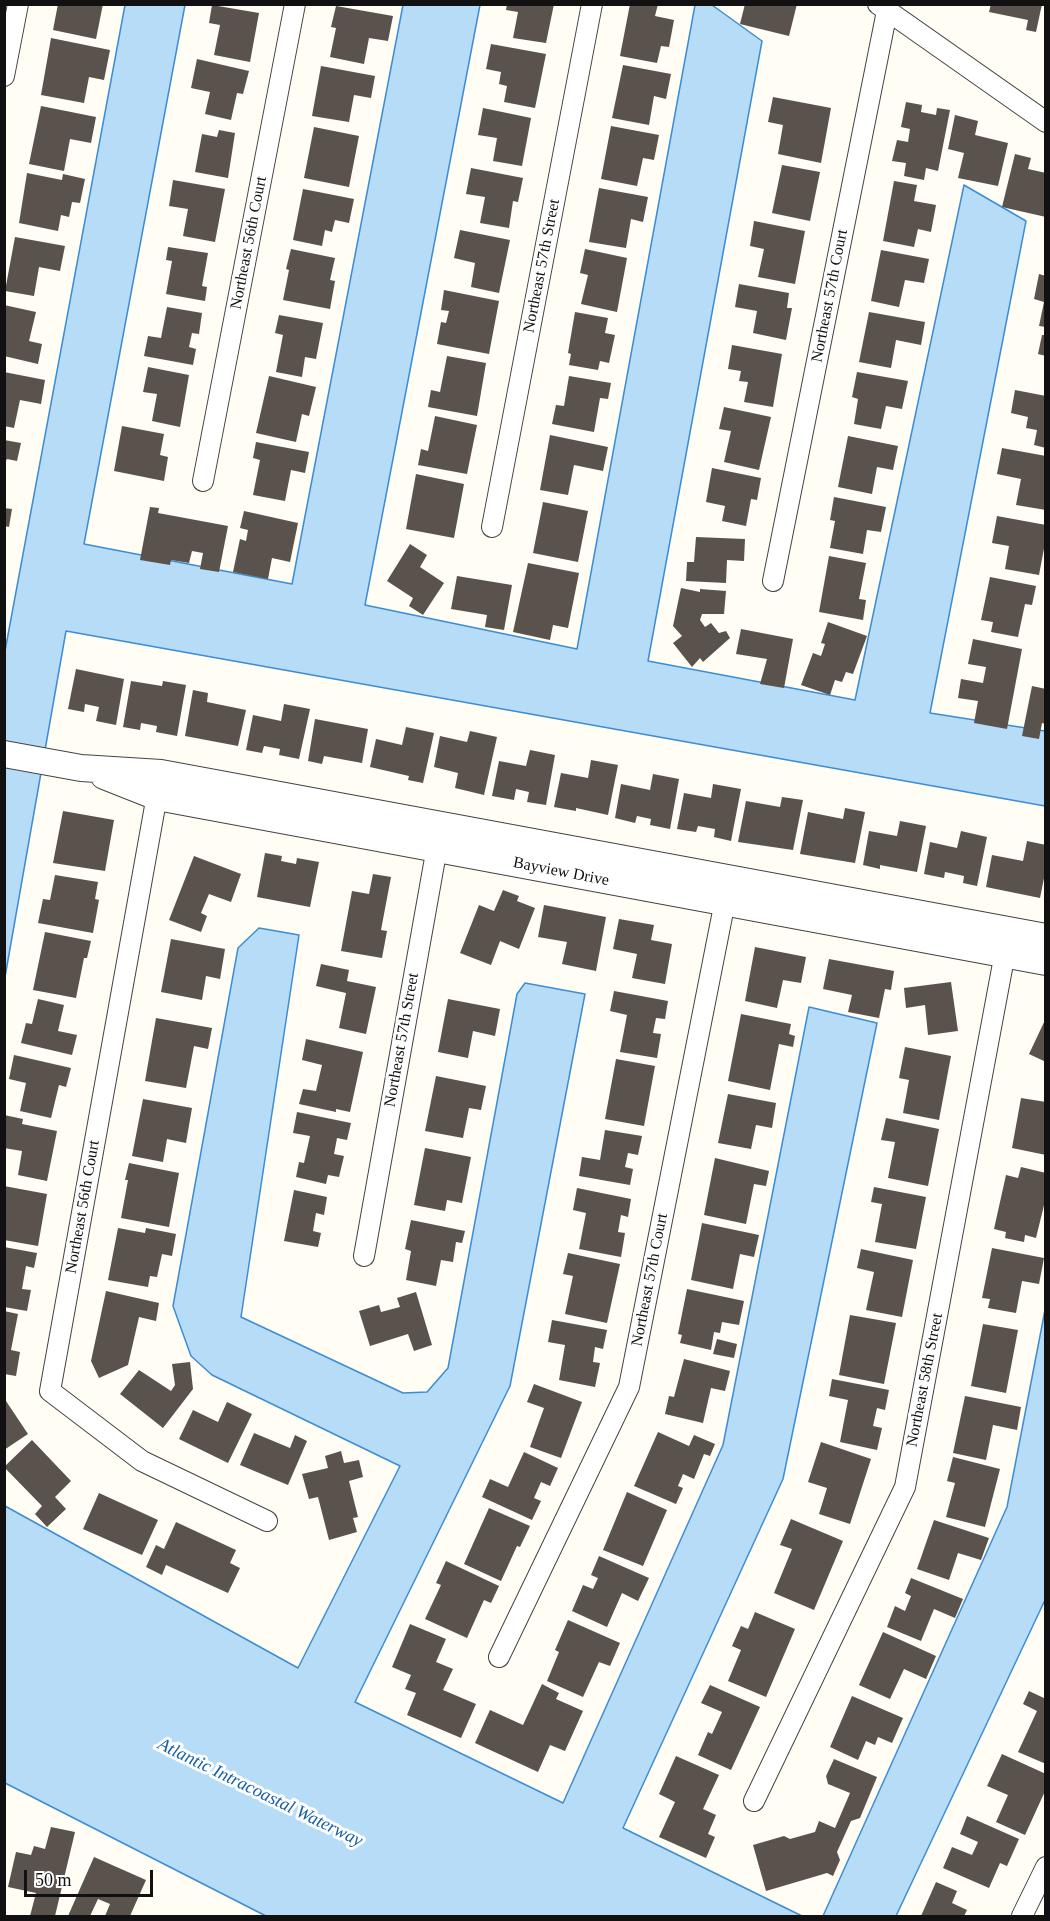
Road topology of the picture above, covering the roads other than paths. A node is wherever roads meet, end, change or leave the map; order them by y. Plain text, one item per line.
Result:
1 (18, 4) edge
2 (295, 4) edge
3 (592, 4) edge
4 (883, 8) edge
5 (4, 76) edge
6 (1046, 122) edge
7 (203, 481) dead end
8 (492, 527) dead end
9 (773, 581) dead end
10 (4, 754) edge
11 (159, 785) junction
12 (439, 836) junction
13 (727, 891) junction
14 (1046, 937) edge
15 (1007, 942) junction
16 (1046, 962) edge
17 (363, 1256) dead end
18 (267, 1521) dead end
19 (499, 1657) dead end
20 (754, 1801) dead end
21 (1046, 1867) edge
22 (1022, 1917) edge

1 - 5 street
2 - 7 street, Northeast 56th Court
3 - 8 street, Northeast 57th Street
4 - 6 street
4 - 9 street, Northeast 57th Court
10 - 11 street, Bayview Drive
11 - 12 street, Bayview Drive
11 - 18 street, Northeast 56th Court
12 - 13 street, Bayview Drive
12 - 17 street, Northeast 57th Street
13 - 15 street, Bayview Drive
13 - 19 street, Northeast 57th Court
14 - 15 street, Bayview Drive
15 - 16 street, Bayview Drive
15 - 20 street, Northeast 58th Street
21 - 22 street

